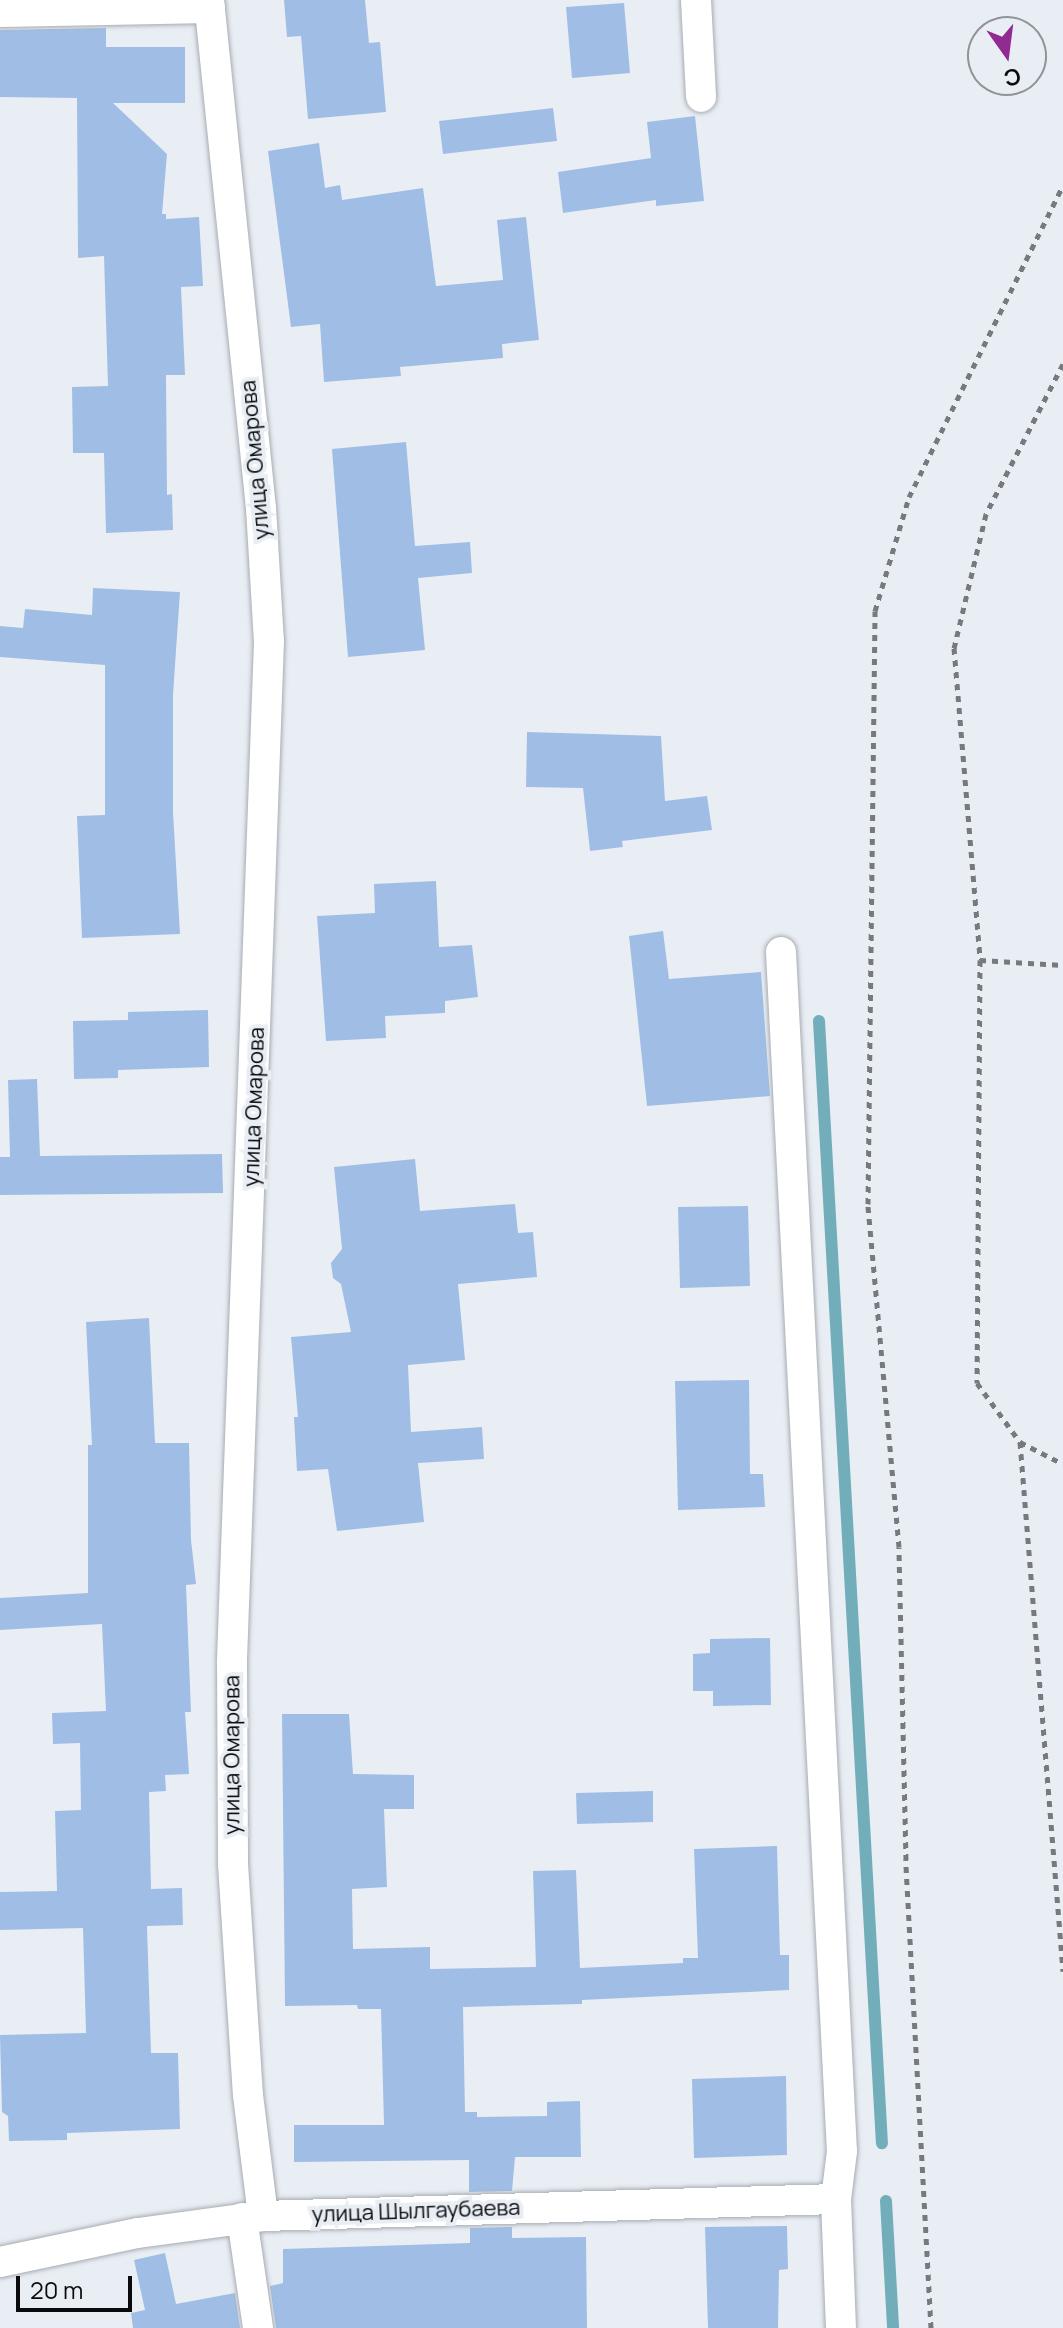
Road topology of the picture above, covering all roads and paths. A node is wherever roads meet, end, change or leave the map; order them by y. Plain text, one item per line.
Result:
1 (696, 0) edge
2 (210, 4) edge
3 (0, 12) edge
4 (701, 97) dead end
5 (1063, 186) edge
6 (1063, 364) edge
7 (781, 952) dead end
8 (980, 960) junction
9 (1063, 965) edge
10 (1020, 1442) junction
11 (1063, 1464) edge
12 (1063, 1971) edge
13 (836, 2199) junction
14 (252, 2217) junction
15 (0, 2262) edge
16 (258, 2328) edge
17 (841, 2328) edge
18 (931, 2328) edge

1 - 4 street
2 - 3 street
2 - 14 street, улица Омарова
5 - 18 path
6 - 8 path
7 - 13 street
8 - 9 path
8 - 10 path
10 - 11 path
10 - 12 path
13 - 14 street, улица Шылгаубаева
13 - 17 street
14 - 15 street, улица Шылгаубаева
14 - 16 street, улица Омарова

